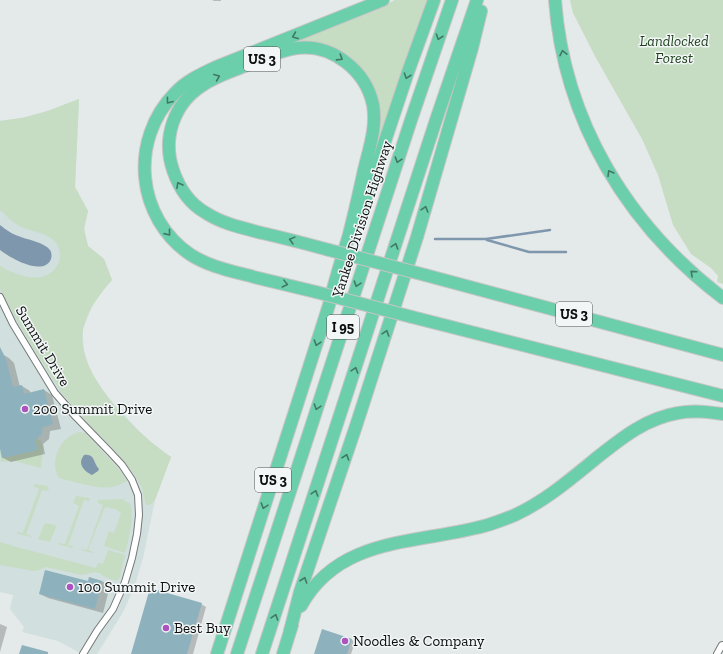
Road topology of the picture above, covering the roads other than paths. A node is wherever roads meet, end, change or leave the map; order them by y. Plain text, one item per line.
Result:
1 (383, 0) edge
2 (434, 0) edge
3 (452, 0) edge
4 (478, 0) edge
5 (483, 0) edge
6 (555, 0) edge
7 (0, 297) edge
8 (723, 298) edge
9 (329, 305) junction
10 (723, 355) edge
11 (723, 396) edge
12 (723, 414) edge
13 (290, 631) junction
14 (723, 645) edge
15 (83, 654) edge
16 (217, 654) edge
17 (236, 654) edge
18 (262, 654) edge
19 (282, 654) edge
20 (717, 654) edge

1 -> 11 highway, bridge
2 -> 9 highway
3 -> 17 highway, Yankee Division Highway / I 95
18 -> 4 highway, I 95
13 -> 5 highway
8 -> 6 highway
7 - 15 street, Summit Drive
10 -> 9 highway, US 3, bridge
9 -> 16 highway, US 3
12 - 13 highway
13 - 19 highway
14 - 20 street

